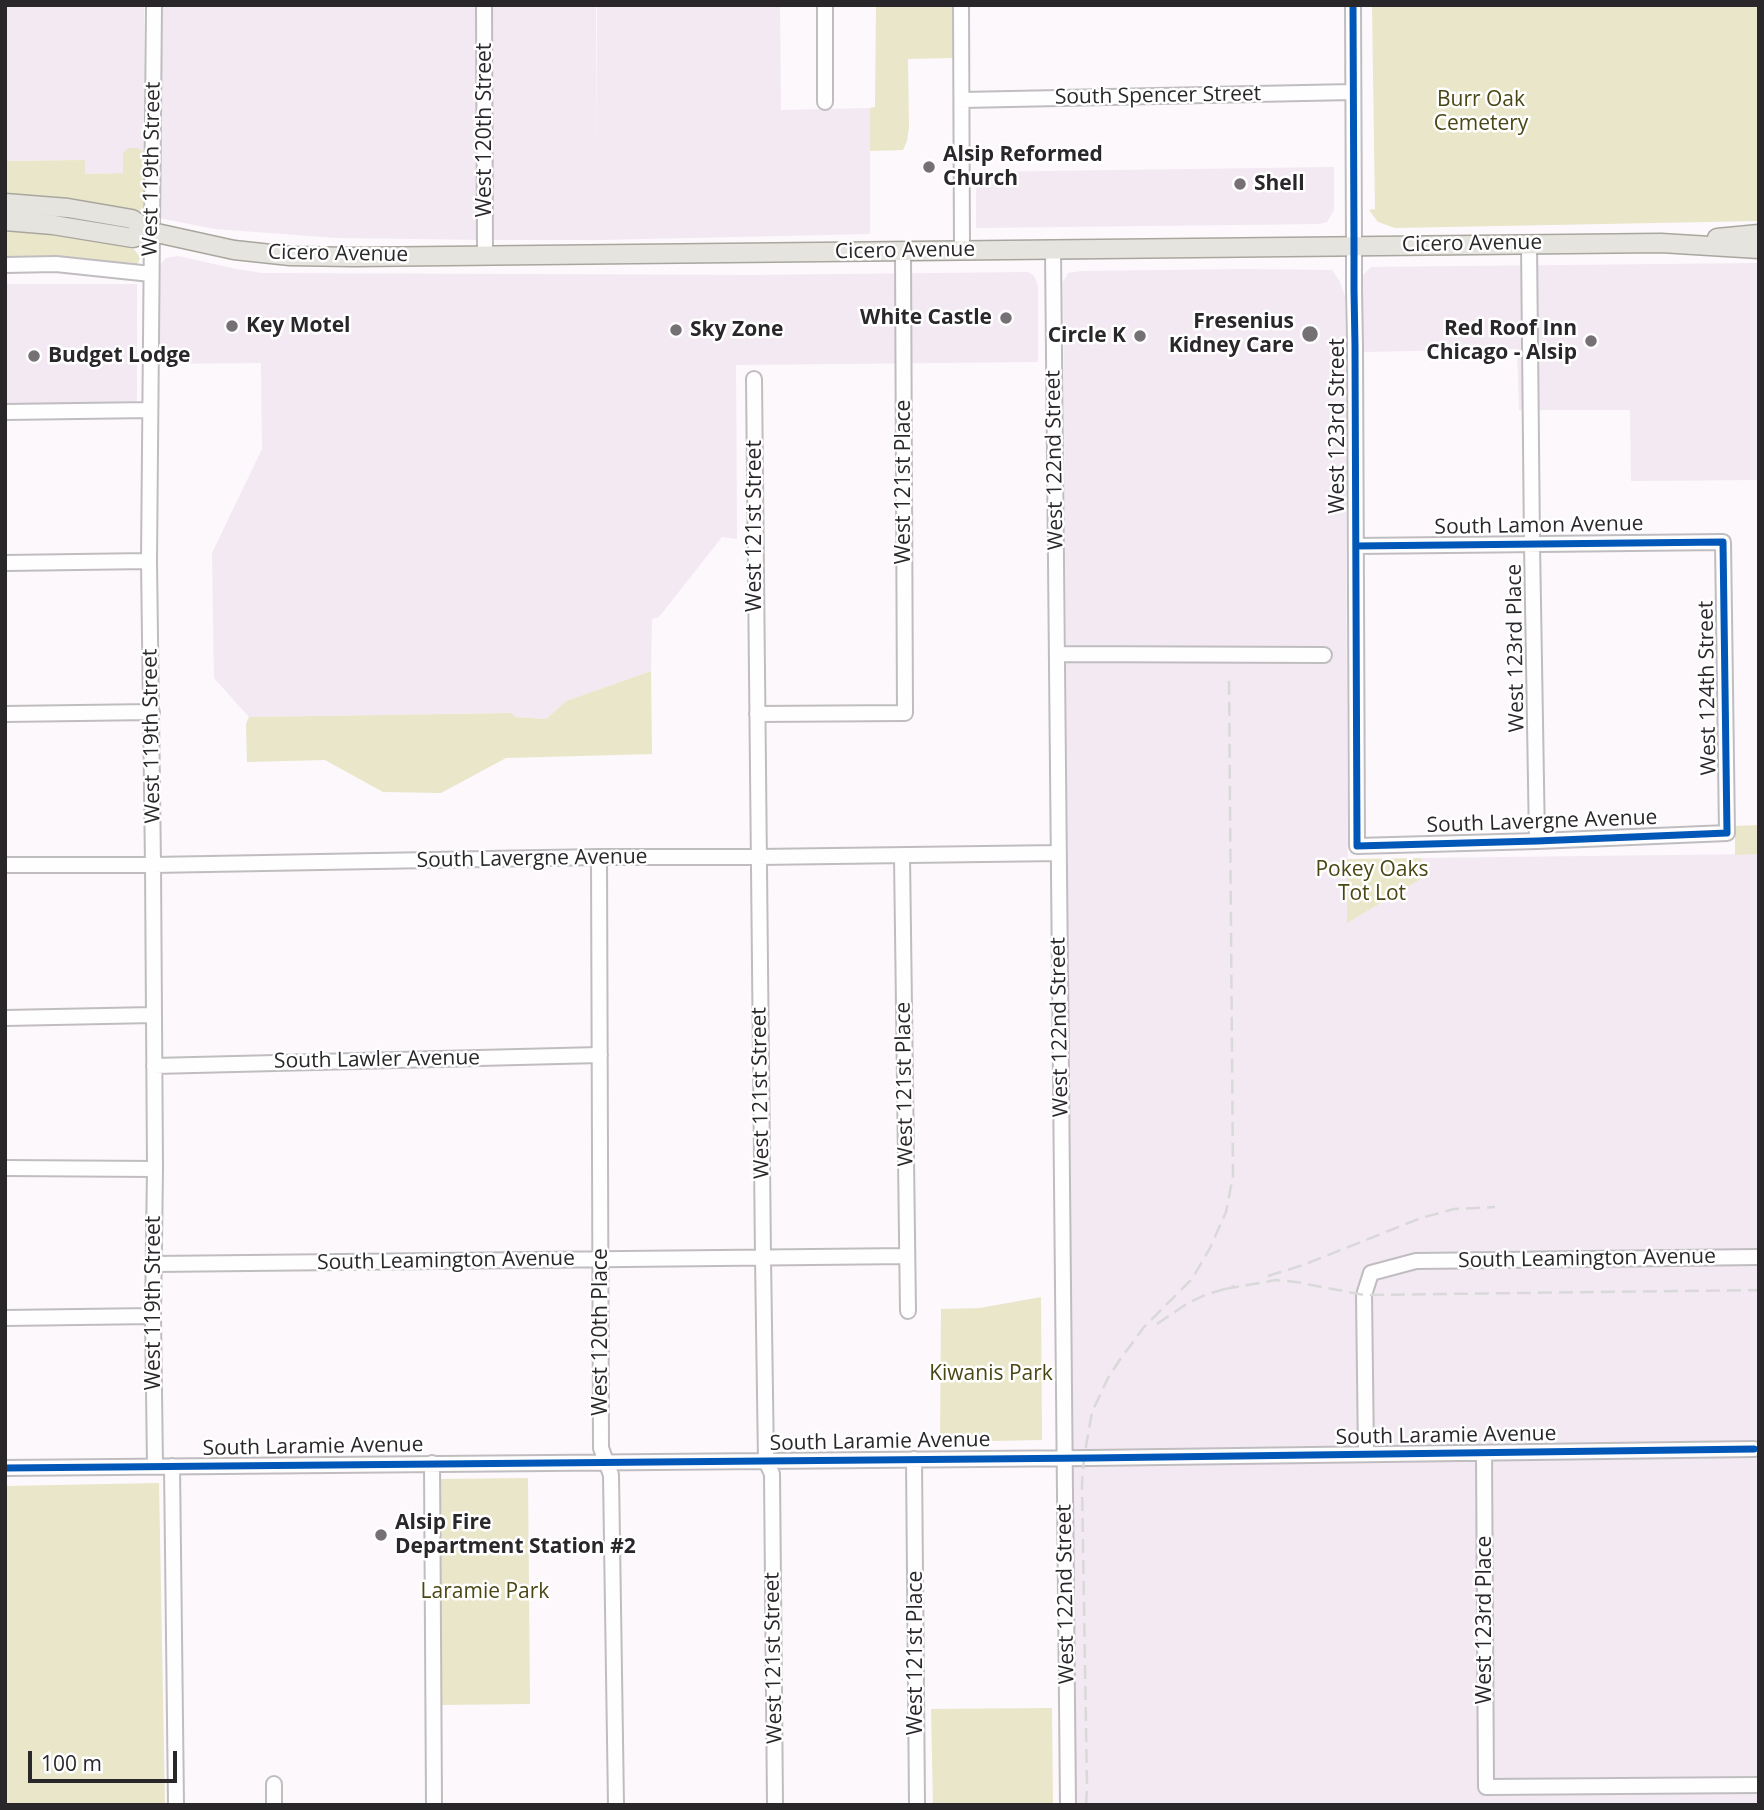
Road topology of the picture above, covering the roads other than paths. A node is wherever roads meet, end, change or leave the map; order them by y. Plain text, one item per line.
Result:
1 (155, 5) edge
2 (484, 5) edge
3 (825, 5) edge
4 (961, 5) edge
5 (1353, 5) edge
6 (1353, 92) junction
7 (962, 100) junction
8 (825, 102) dead end
9 (5, 203) edge
10 (5, 220) edge
11 (152, 232) junction
12 (1759, 234) edge
13 (1661, 243) junction
14 (1529, 244) junction
15 (1354, 245) junction
16 (1759, 249) edge
17 (1053, 250) junction
18 (903, 251) junction
19 (962, 251) junction
20 (485, 255) junction
21 (5, 265) edge
22 (151, 274) junction
23 (754, 379) dead end
24 (150, 410) junction
25 (5, 412) edge
26 (1723, 542) joint
27 (1532, 544) junction
28 (1356, 546) junction
29 (149, 561) junction
30 (5, 563) edge
31 (1056, 654) junction
32 (1324, 655) dead end
33 (152, 712) junction
34 (5, 714) edge
35 (757, 714) junction
36 (1727, 833) joint
37 (1537, 841) junction
38 (1357, 846) joint
39 (1059, 853) junction
40 (902, 856) junction
41 (599, 857) junction
42 (758, 858) junction
43 (5, 865) edge
44 (153, 865) junction
45 (154, 1015) junction
46 (5, 1018) edge
47 (600, 1055) junction
48 (154, 1066) junction
49 (5, 1168) edge
50 (155, 1169) junction
51 (907, 1256) junction
52 (1759, 1257) edge
53 (762, 1258) junction
54 (601, 1259) junction
55 (154, 1264) junction
56 (908, 1311) dead end
57 (153, 1316) junction
58 (5, 1318) edge
59 (1754, 1449) dead end
60 (1484, 1453) junction
61 (1366, 1454) junction
62 (1065, 1458) junction
63 (914, 1460) junction
64 (766, 1461) junction
65 (432, 1463) junction
66 (606, 1463) junction
67 (155, 1466) junction
68 (172, 1466) junction
69 (5, 1468) edge
70 (274, 1784) dead end
71 (1758, 1785) edge
72 (176, 1805) edge
73 (274, 1805) edge
74 (434, 1805) edge
75 (616, 1805) edge
76 (775, 1805) edge
77 (917, 1805) edge
78 (1068, 1805) edge

1 - 11 street, West 119th Street
2 - 20 street, West 120th Street
3 - 8 street
4 - 7 street
5 - 6 street, West 123rd Street
6 - 7 street, South Spencer Street
6 - 15 street, West 123rd Street
7 - 19 street
9 - 11 main road, Cicero Avenue
10 - 11 main road, Cicero Avenue
11 - 20 main road, Cicero Avenue
11 - 22 street, West 119th Street
12 - 13 main road, Cicero Avenue
13 - 14 main road, Cicero Avenue
13 - 16 main road, Cicero Avenue
14 - 15 main road, Cicero Avenue
14 - 27 street, West 123rd Place
15 - 17 main road, Cicero Avenue
15 - 28 street, West 123rd Street
17 - 19 main road, Cicero Avenue
17 - 31 street, West 122nd Street
18 - 19 main road, Cicero Avenue
18 - 20 main road, Cicero Avenue
18 - 35 street, West 121st Place
21 - 22 street
22 - 24 street, West 119th Street
23 - 35 street, West 121st Street
24 - 25 street
24 - 29 street, West 119th Street
26 - 27 street, South Lamon Avenue
26 - 36 street, West 124th Street
27 - 28 street, South Lamon Avenue
27 - 37 street, West 123rd Place
28 - 38 street, West 123rd Street
29 - 30 street
29 - 33 street, West 119th Street
31 - 32 street
31 - 39 street, West 122nd Street
33 - 34 street
33 - 44 street, West 119th Street
35 - 42 street, West 121st Street
36 - 37 street, South Lavergne Avenue
37 - 38 street, South Lavergne Avenue
39 - 40 street, South Lavergne Avenue
39 - 62 street, West 122nd Street
40 - 42 street, South Lavergne Avenue
40 - 51 street, West 121st Place
41 - 42 street, South Lavergne Avenue
41 - 44 street, South Lavergne Avenue
41 - 47 street, West 120th Place
42 - 53 street, West 121st Street
43 - 44 street, South Lavergne Avenue
44 - 45 street, West 119th Street
45 - 46 street
45 - 48 street, West 119th Street
47 - 48 street, South Lawler Avenue
47 - 54 street, West 120th Place
48 - 50 street, West 119th Street
49 - 50 street
50 - 55 street, West 119th Street
51 - 53 street, South Leamington Avenue
51 - 56 street, West 121st Place
52 - 61 street, South Leamington Avenue
53 - 54 street, South Leamington Avenue
53 - 64 street, West 121st Street
54 - 55 street, South Leamington Avenue
54 - 66 street, West 120th Place
55 - 57 street, West 119th Street
57 - 58 street
57 - 67 street, West 119th Street
59 - 60 street, South Laramie Avenue
60 - 61 street, South Laramie Avenue
60 - 71 street, West 123rd Place
61 - 62 street, South Laramie Avenue
62 - 63 street, South Laramie Avenue
62 - 78 street, West 122nd Street
63 - 64 street, South Laramie Avenue
63 - 77 street, West 121st Place
64 - 66 street, South Laramie Avenue
64 - 76 street, West 121st Street
65 - 66 street, South Laramie Avenue
65 - 68 street, South Laramie Avenue
65 - 74 street
66 - 75 street, West 120th Place
67 - 68 street, South Laramie Avenue
67 - 69 street, South Laramie Avenue
68 - 72 street
70 - 73 street

